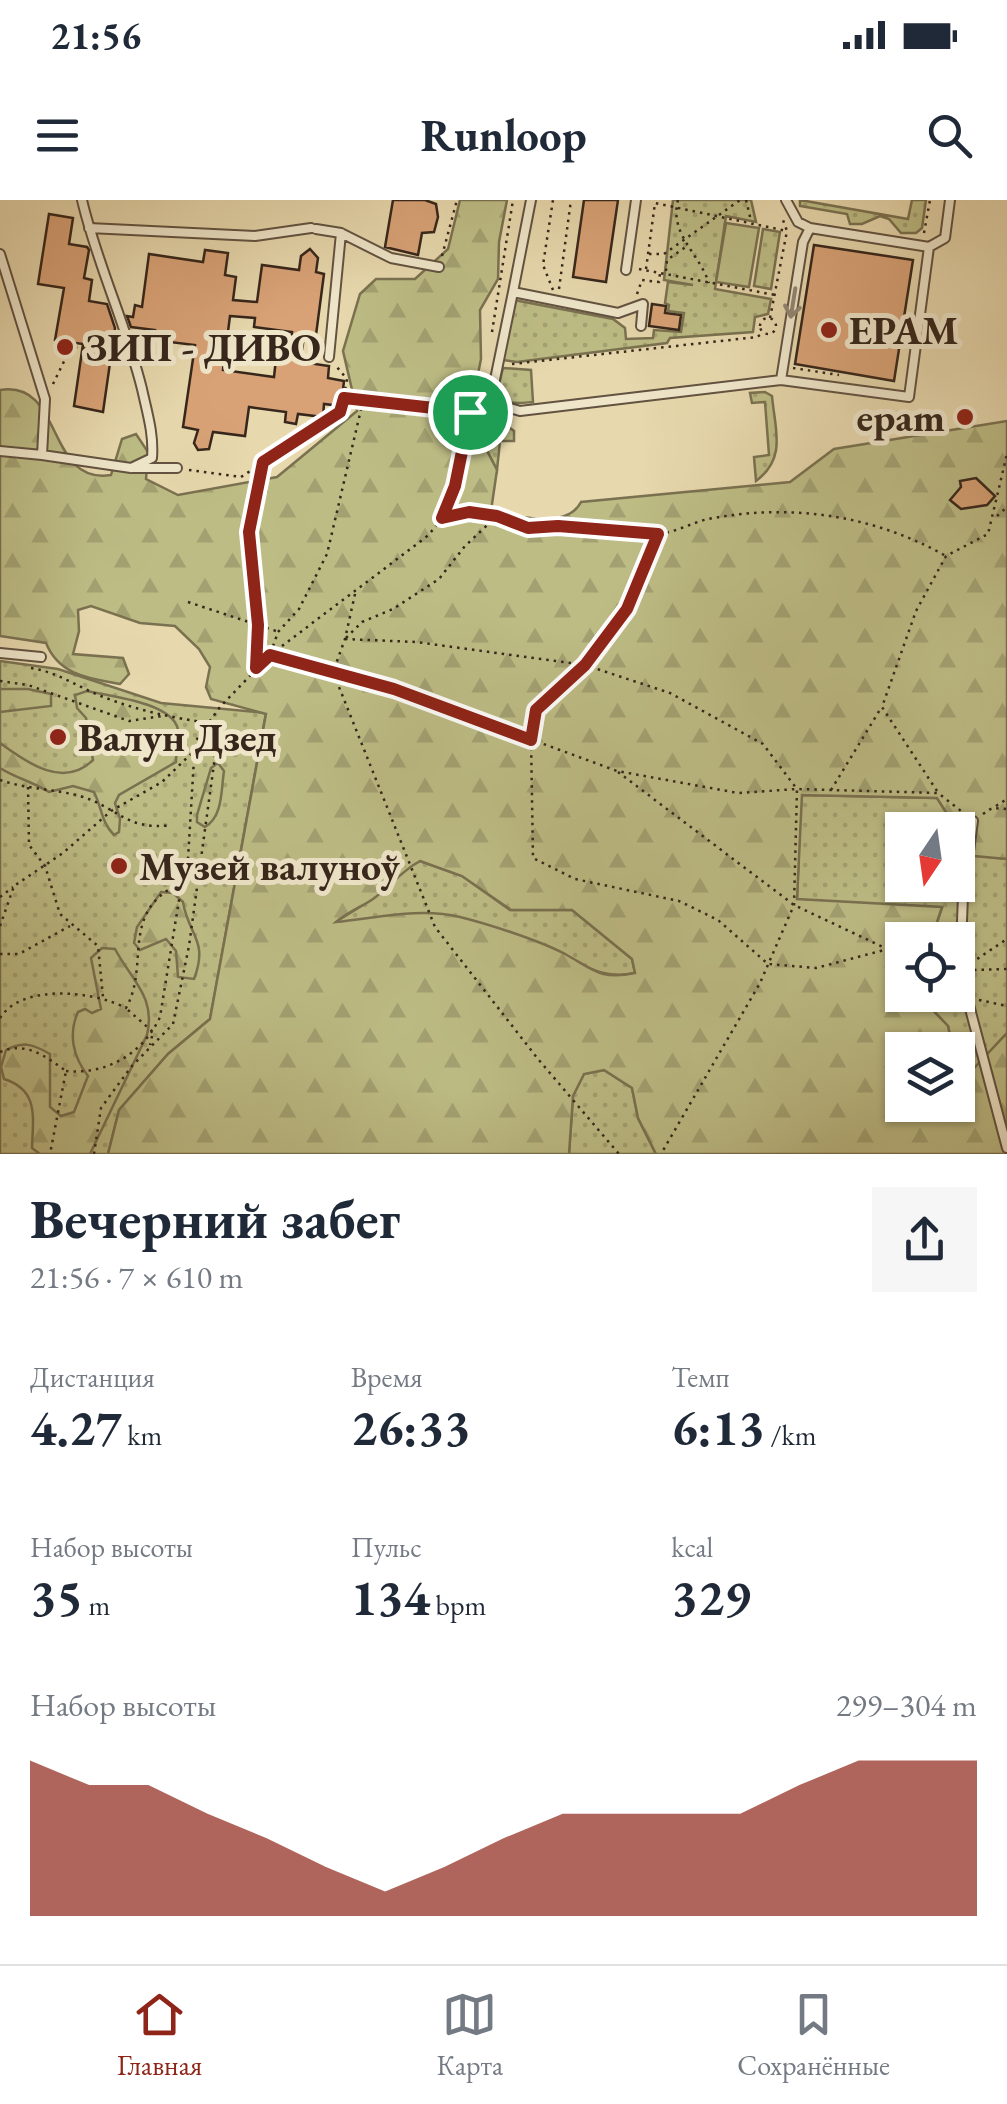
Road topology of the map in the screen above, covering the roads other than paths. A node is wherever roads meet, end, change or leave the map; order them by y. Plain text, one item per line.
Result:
1 (82, 200) edge
2 (531, 200) edge
3 (636, 200) edge
4 (950, 200) edge
5 (787, 202) edge
6 (89, 228) junction
7 (810, 228) junction
8 (340, 233) junction
9 (929, 247) junction
10 (0, 254) edge
11 (440, 267) road end
12 (626, 270) dead end
13 (514, 292) junction
14 (641, 326) dead end
15 (329, 357) road end
16 (781, 380) junction
17 (0, 451) edge
18 (42, 455) junction
19 (131, 468) junction
20 (177, 468) road end
21 (0, 653) edge
22 (41, 657) dead end
23 (964, 902) edge
24 (1007, 1148) edge

1 - 6 lane
2 - 13 lane
3 - 12 lane
4 - 9 lane
5 - 7 lane
6 - 8 lane
6 - 19 lane
7 - 9 lane
7 -> 16 lane
8 - 11 lane
8 - 15 lane
9 - 16 lane
10 - 18 lane
13 - 14 lane
13 - 16 lane
17 - 18 lane
18 - 19 lane
19 - 20 lane
21 - 22 lane
23 - 24 lane

